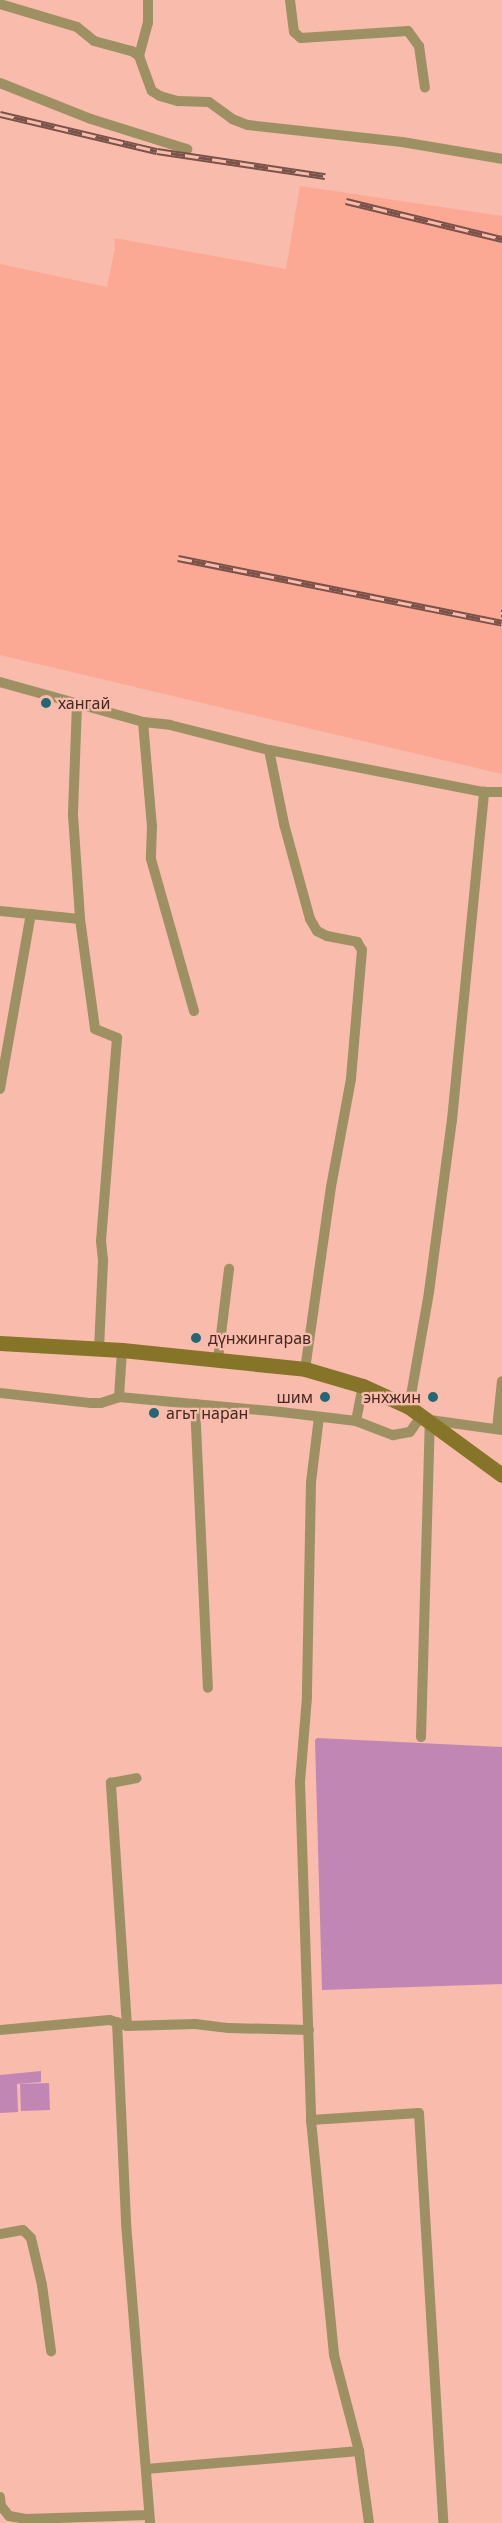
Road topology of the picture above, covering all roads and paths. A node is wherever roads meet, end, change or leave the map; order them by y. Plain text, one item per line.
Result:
1 (148, 0) edge
2 (290, 0) edge
3 (6, 4) edge
4 (139, 56) junction
5 (0, 83) edge
6 (424, 88) dead end
7 (187, 149) dead end
8 (502, 159) edge
9 (0, 682) edge
10 (77, 704) junction
11 (142, 722) junction
12 (269, 750) junction
13 (484, 792) junction
14 (502, 792) edge
15 (0, 911) edge
16 (31, 914) junction
17 (80, 919) junction
18 (194, 1011) dead end
19 (0, 1089) edge
20 (229, 1269) dead end
21 (0, 1343) edge
22 (99, 1348) junction
23 (122, 1350) junction
24 (218, 1359) junction
25 (305, 1369) junction
26 (502, 1381) edge
27 (363, 1386) junction
28 (0, 1393) edge
29 (119, 1397) junction
30 (195, 1404) junction
31 (421, 1414) junction
32 (319, 1417) junction
33 (356, 1421) junction
34 (499, 1430) edge
35 (502, 1475) edge
36 (208, 1688) dead end
37 (421, 1737) dead end
38 (137, 1778) dead end
39 (122, 2024) junction
40 (0, 2030) edge
41 (309, 2030) junction
42 (311, 2120) junction
43 (0, 2234) edge
44 (51, 2351) dead end
45 (359, 2451) junction
46 (146, 2469) junction
47 (0, 2497) edge
48 (150, 2519) edge
49 (369, 2523) edge
50 (443, 2523) edge

1 - 4 street
2 - 6 street
3 - 4 street
4 - 8 street
5 - 7 street
9 - 10 street
10 - 11 street
10 - 17 street
11 - 12 street
11 - 18 street
12 - 13 street
12 - 25 street
13 - 14 street
13 - 31 street
15 - 16 street
16 - 17 street
16 - 19 street
17 - 22 street
20 - 24 street
21 - 22 main road
22 - 23 main road
23 - 24 main road
23 - 29 street
24 - 25 main road
25 - 27 main road
26 - 34 street
27 - 31 main road
27 - 33 street
28 - 29 street
29 - 30 street
30 - 32 street
30 - 36 street
31 - 33 street
31 - 34 street
31 - 35 main road
31 - 37 street
32 - 33 street
32 - 41 street
38 - 39 street
39 - 40 street
39 - 41 street
39 - 46 street
41 - 42 street
42 - 45 street
42 - 50 street
43 - 44 street
45 - 46 street
45 - 49 street
46 - 48 street
47 - 48 street

